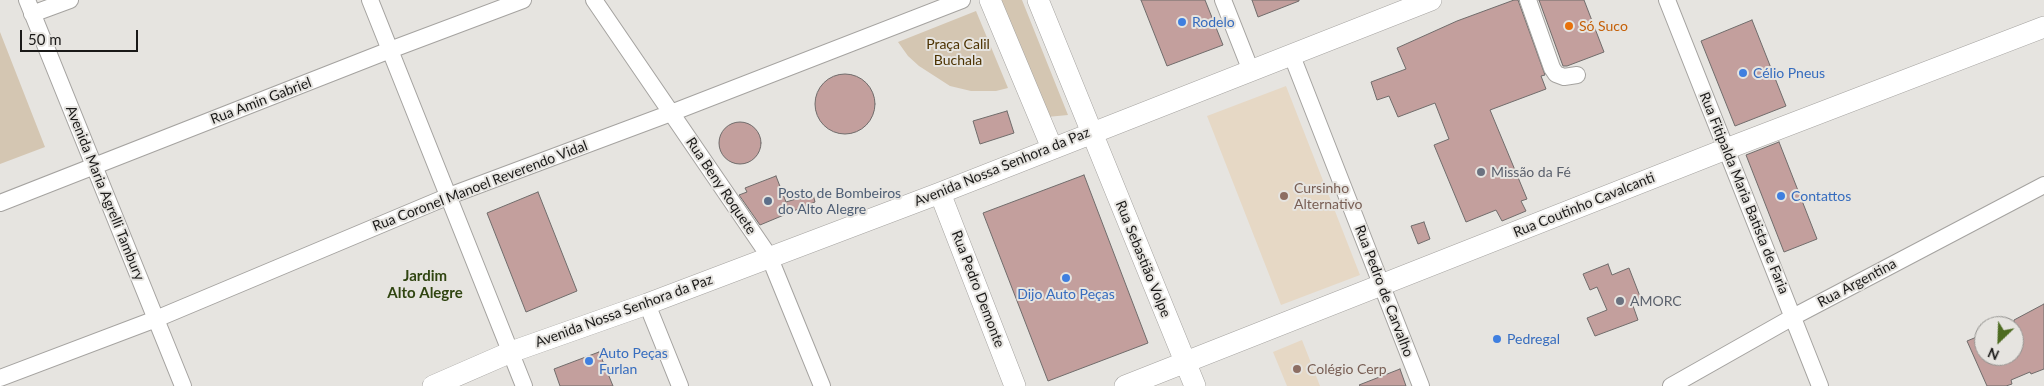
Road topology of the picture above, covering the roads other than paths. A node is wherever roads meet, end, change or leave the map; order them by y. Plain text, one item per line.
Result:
1 (70, 0) edge
2 (370, 0) edge
3 (523, 0) edge
4 (594, 0) edge
5 (962, 0) edge
6 (990, 0) edge
7 (1038, 0) edge
8 (1223, 0) edge
9 (1528, 0) edge
10 (1667, 0) edge
11 (1418, 2) edge
12 (30, 7) edge
13 (2044, 26) edge
14 (390, 50) junction
15 (1292, 56) junction
16 (1251, 71) junction
17 (1577, 75) dead end
18 (671, 113) junction
19 (1092, 132) junction
20 (1052, 148) junction
21 (1726, 149) junction
22 (94, 166) junction
23 (2042, 190) edge
24 (940, 193) junction
25 (449, 196) junction
26 (0, 204) edge
27 (769, 256) junction
28 (1382, 285) junction
29 (647, 304) junction
30 (1793, 317) junction
31 (156, 319) junction
32 (511, 352) junction
33 (1185, 362) junction
34 (0, 378) edge
35 (183, 386) edge
36 (433, 386) edge
37 (524, 386) edge
38 (680, 386) edge
39 (822, 386) edge
40 (1015, 386) edge
41 (1125, 386) edge
42 (1195, 386) edge
43 (1422, 386) edge
44 (1671, 386) edge
45 (1820, 386) edge

1 - 12 street
2 - 14 street
3 - 14 street, Rua Amin Gabriel
4 - 18 street, Rua Beny Roquete
5 - 18 street, Rua Coronel Manoel Reverendo Vidal
6 - 20 main road
7 - 19 main road, Rua Sebastião Volpe
8 - 16 street
9 - 17 street
10 - 21 street, Rua Fitipalda Maria Batista de Faria
11 - 15 main road, Avenida Nossa Senhora da Paz
12 - 22 street, Avenida Maria Agrelli Tambury
13 - 21 main road, Rua Coutinho Cavalcanti
14 - 22 street, Rua Amin Gabriel
14 - 25 street
15 - 16 main road, Avenida Nossa Senhora da Paz
15 - 28 street, Rua Pedro de Carvalho
16 - 19 main road, Avenida Nossa Senhora da Paz
18 - 25 street, Rua Coronel Manoel Reverendo Vidal
18 - 27 street, Rua Beny Roquete
19 - 20 main road, Avenida Nossa Senhora da Paz
19 - 33 main road, Rua Sebastião Volpe
20 - 24 main road, Avenida Nossa Senhora da Paz
21 - 28 main road, Rua Coutinho Cavalcanti
21 - 30 street, Rua Fitipalda Maria Batista de Faria
22 - 26 street, Rua Amin Gabriel
22 - 31 street, Avenida Maria Agrelli Tambury
23 - 30 street, Rua Argentina
24 - 27 main road, Avenida Nossa Senhora da Paz
24 - 40 main road, Rua Pedro Demonte
25 - 31 street, Rua Coronel Manoel Reverendo Vidal
25 - 32 street
27 - 29 main road, Avenida Nossa Senhora da Paz
27 - 39 street, Rua Beny Roquete
28 - 33 main road, Rua Coutinho Cavalcanti
28 - 43 street, Rua Pedro de Carvalho
29 - 32 main road, Avenida Nossa Senhora da Paz
29 - 38 street
30 - 44 street, Rua Argentina
30 - 45 street, Rua Fitipalda Maria Batista de Faria
31 - 34 street, Rua Coronel Manoel Reverendo Vidal
31 - 35 street, Avenida Maria Agrelli Tambury
32 - 36 main road, Avenida Nossa Senhora da Paz
32 - 37 street
33 - 41 main road, Rua Coutinho Cavalcanti
33 - 42 main road, Rua Sebastião Volpe

